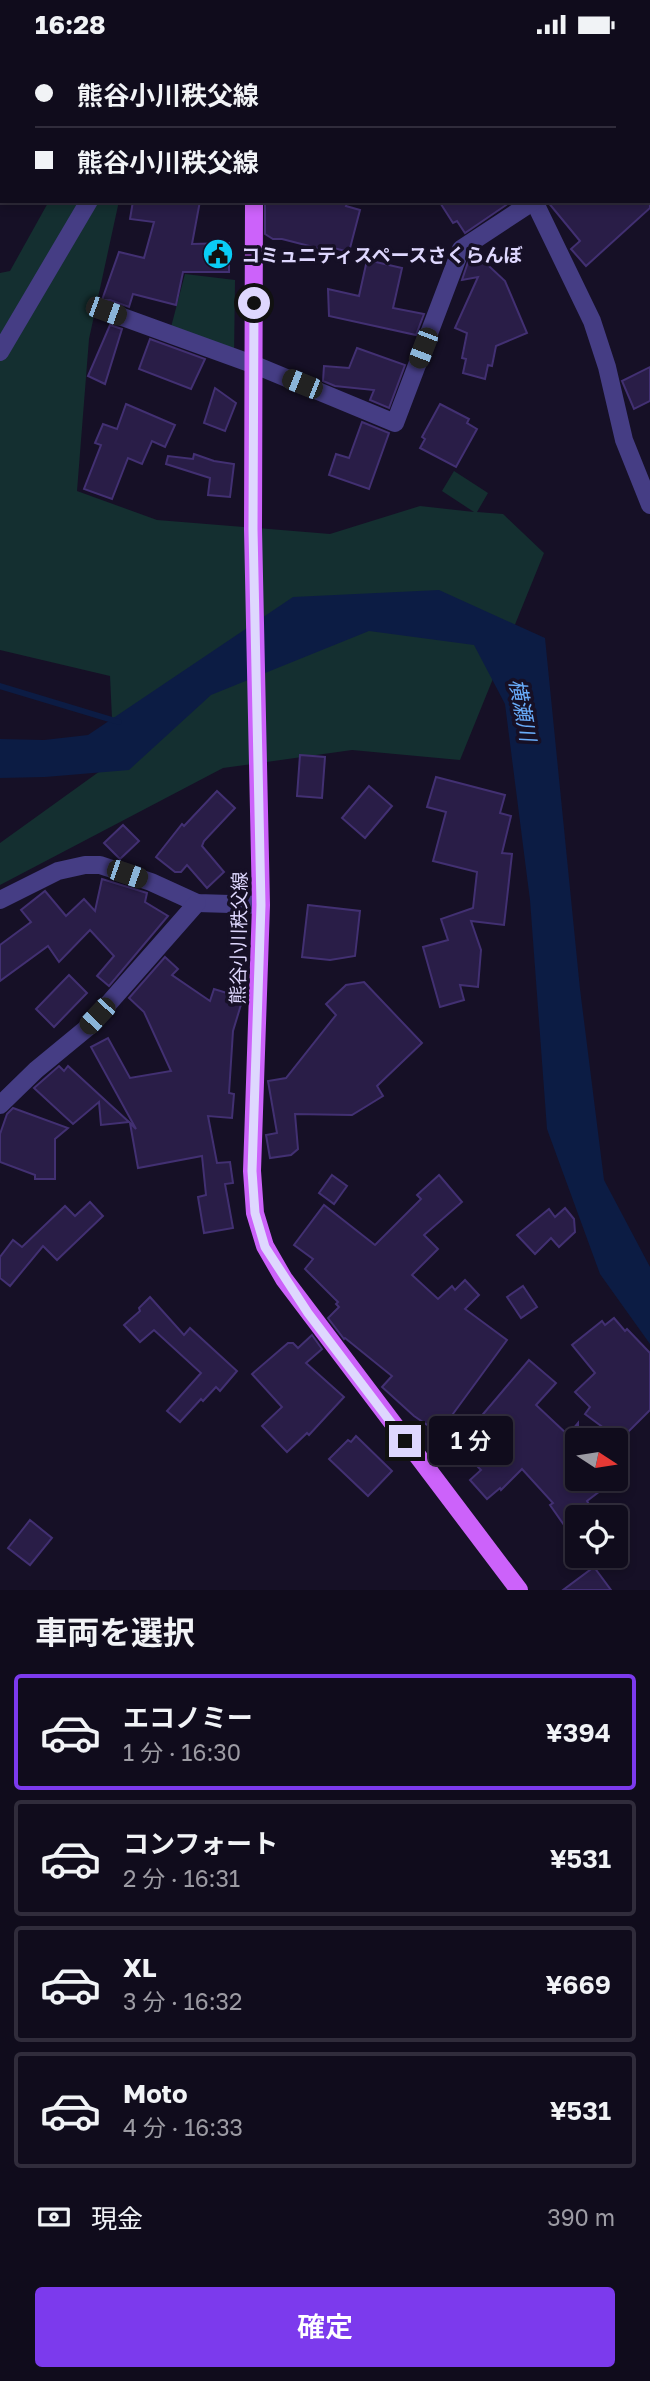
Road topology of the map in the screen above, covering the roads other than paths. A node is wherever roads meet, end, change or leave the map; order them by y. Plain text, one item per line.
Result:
1 (88, 203) edge
2 (254, 203) edge
3 (531, 203) edge
4 (535, 203) edge
5 (106, 311) dead end
6 (0, 352) edge
7 (255, 365) junction
8 (650, 505) edge
9 (0, 900) edge
10 (197, 903) junction
11 (261, 905) junction
12 (0, 1105) edge
13 (519, 1590) edge

1 - 6 street
2 - 7 main road, 熊谷小川秩父線
3 - 7 street
4 - 8 street
5 - 7 street
7 - 11 main road, 熊谷小川秩父線
9 - 10 street
10 - 11 street
10 - 12 street
11 - 13 main road, 熊谷小川秩父線

